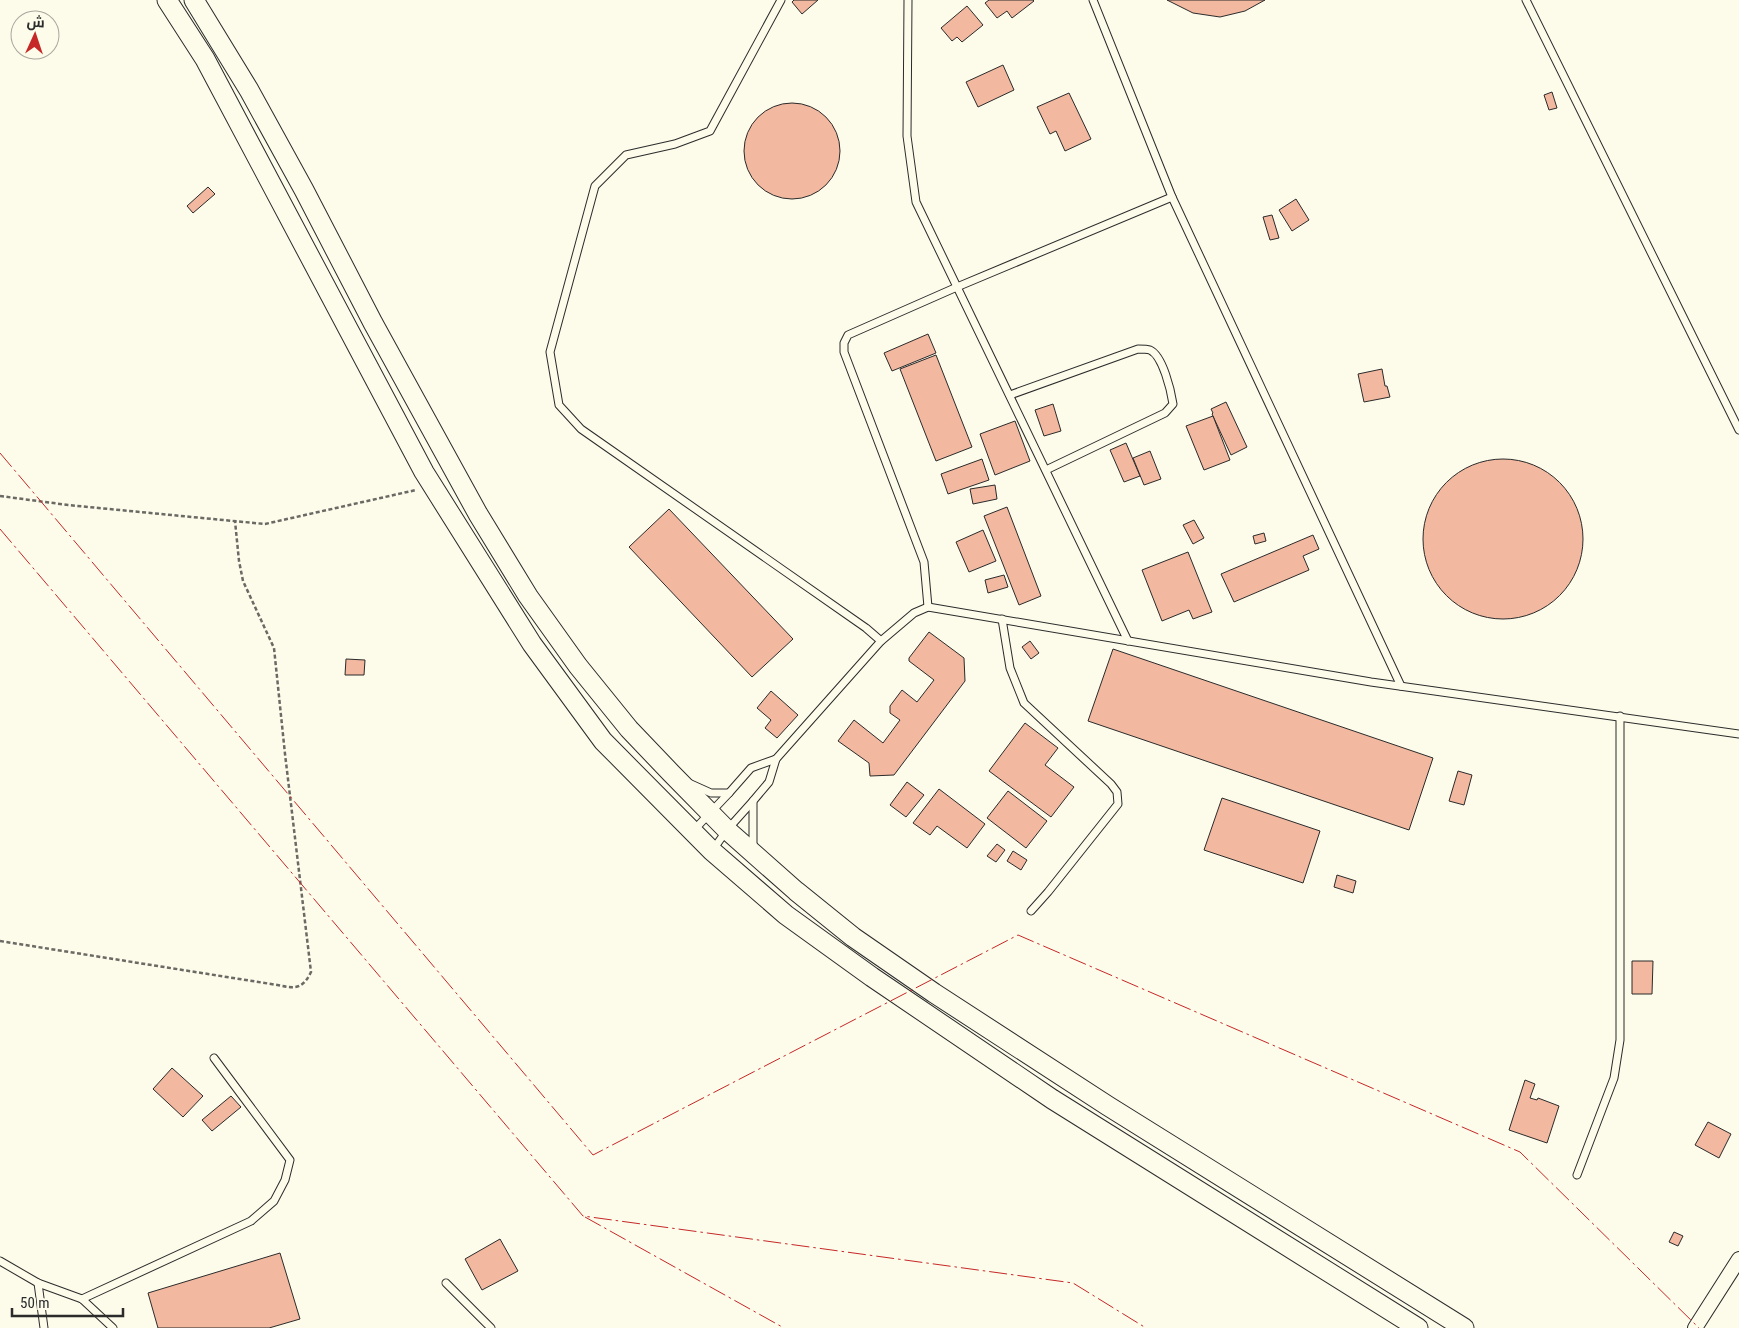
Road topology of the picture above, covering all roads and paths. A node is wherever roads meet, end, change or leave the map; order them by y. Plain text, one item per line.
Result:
1 (167, 0) edge
2 (194, 0) edge
3 (781, 0) edge
4 (908, 0) edge
5 (1094, 0) edge
6 (1526, 0) edge
7 (1172, 197) junction
8 (957, 287) junction
9 (1010, 395) junction
10 (1739, 430) edge
11 (1046, 470) junction
12 (432, 486) junction
13 (0, 496) edge
14 (235, 521) junction
15 (928, 607) junction
16 (1002, 619) junction
17 (881, 641) junction
18 (1128, 641) junction
19 (1401, 686) junction
20 (1620, 716) junction
21 (1739, 734) edge
22 (776, 759) junction
23 (671, 773) junction
24 (729, 793) junction
25 (753, 801) junction
26 (710, 812) junction
27 (727, 830) junction
28 (693, 832) junction
29 (712, 851) junction
30 (754, 852) junction
31 (1031, 911) dead end
32 (0, 941) edge
33 (214, 1058) dead end
34 (1066, 1079) junction
35 (1052, 1099) junction
36 (1577, 1175) dead end
37 (1739, 1259) edge
38 (0, 1261) edge
39 (38, 1283) junction
40 (446, 1283) dead end
41 (82, 1298) junction
42 (44, 1328) edge
43 (113, 1328) edge
44 (491, 1328) edge
45 (1418, 1328) edge
46 (1464, 1328) edge
47 (1695, 1328) edge

1 - 12 main road
2 - 23 main road
3 - 17 lane
4 - 8 lane
5 - 7 lane
6 - 10 lane
7 - 8 lane
7 - 19 lane
8 - 9 lane
8 - 15 lane
9 - 11 lane
9 - 11 lane
11 - 18 lane
12 - 14 path
12 - 28 main road
13 - 14 path
14 - 32 path
15 - 16 lane
15 - 17 lane
16 - 18 lane
16 - 31 lane
17 - 22 lane
18 - 19 lane
19 - 20 lane
20 - 21 lane
20 - 36 lane
22 - 24 lane
22 - 25 lane
23 - 24 lane
23 - 26 main road
24 - 26 lane
25 - 27 lane
25 - 30 lane
26 - 27 main road
26 - 28 lane
27 - 29 lane
27 - 30 main road
28 - 29 main road
29 - 35 main road
30 - 34 main road
33 - 41 lane
34 - 35 main road
34 - 46 main road
35 - 45 main road
37 - 47 street
38 - 39 lane
39 - 41 lane
39 - 42 lane
40 - 44 lane
41 - 43 lane

